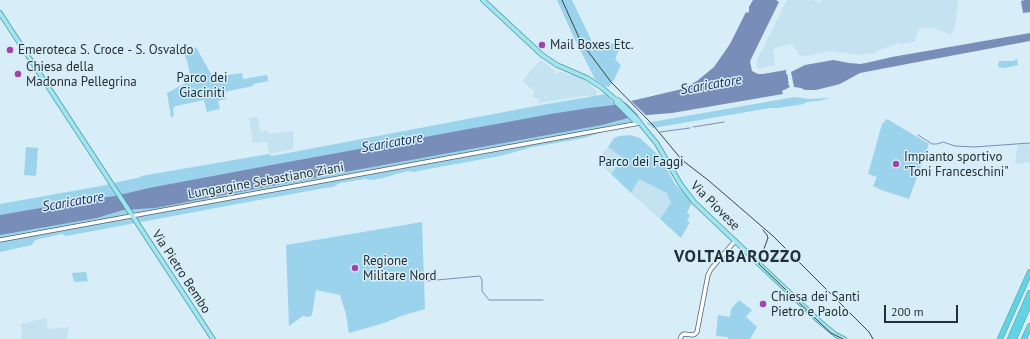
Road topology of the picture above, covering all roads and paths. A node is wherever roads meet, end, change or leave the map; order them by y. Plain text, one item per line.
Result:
1 (483, 0) edge
2 (0, 13) edge
3 (640, 123) junction
4 (132, 216) junction
5 (0, 240) edge
6 (736, 241) junction
7 (1030, 272) edge
8 (1030, 293) edge
9 (1030, 302) edge
10 (1019, 323) junction
11 (1030, 326) edge
12 (695, 334) junction
13 (212, 339) edge
14 (680, 339) edge
15 (697, 339) edge
16 (844, 339) edge
17 (1000, 339) edge
18 (1010, 339) edge
19 (1014, 339) edge
20 (1024, 339) edge

1 - 3 main road
2 - 4 main road, Via Pietro Bembo
3 - 4 street, Lungargine Sebastiano Ziani
3 - 6 main road, Via Piovese
4 - 5 street, Lungargine Sebastiano Ziani
4 - 13 main road, Via Pietro Bembo
6 - 12 street
6 - 16 main road, Via Piovese
7 - 17 highway
8 - 10 highway
9 - 10 highway
10 - 18 highway
10 - 19 highway
11 - 20 highway
12 - 14 street
12 - 15 street

